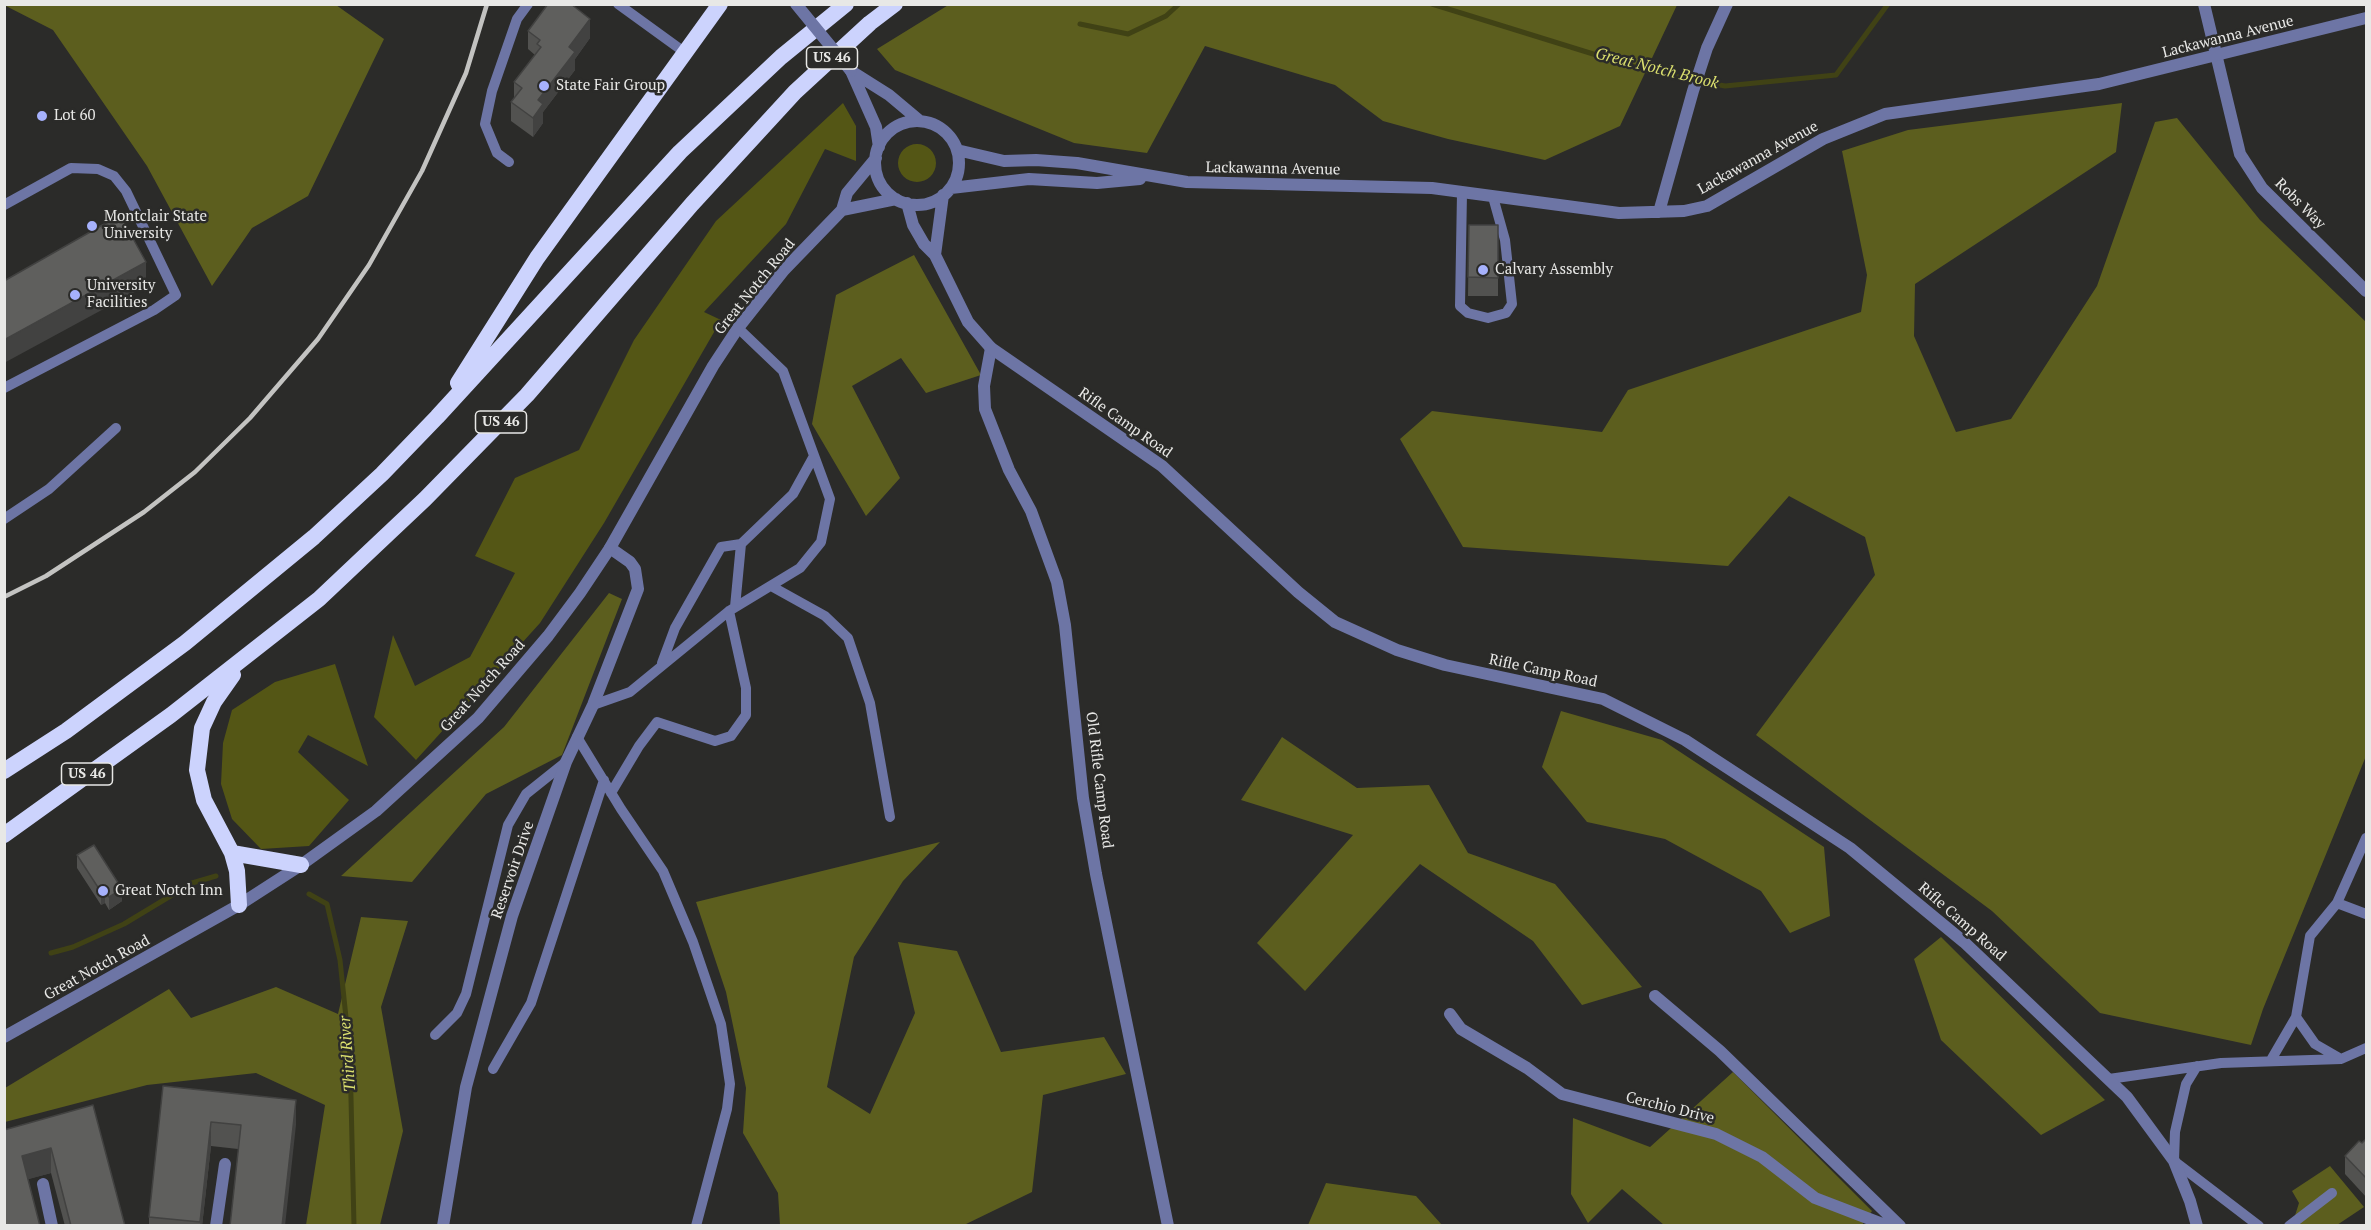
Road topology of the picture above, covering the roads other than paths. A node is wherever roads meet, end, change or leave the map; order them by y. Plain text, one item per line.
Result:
1 (528, 4) edge
2 (618, 4) edge
3 (720, 4) edge
4 (734, 4) edge
5 (796, 4) edge
6 (846, 4) edge
7 (895, 4) edge
8 (1727, 4) edge
9 (2204, 4) edge
10 (2367, 18) edge
11 (710, 22) junction
12 (687, 54) junction
13 (2217, 55) junction
14 (851, 71) junction
15 (920, 121) junction
16 (957, 150) junction
17 (877, 152) junction
18 (509, 162) dead end
19 (1153, 178) junction
20 (947, 191) junction
21 (1462, 193) junction
22 (1493, 197) junction
23 (902, 201) junction
24 (4, 205) edge
25 (842, 210) junction
26 (1659, 212) junction
27 (935, 255) junction
28 (2367, 291) edge
29 (738, 328) junction
30 (991, 348) junction
31 (4, 388) edge
32 (437, 417) junction
33 (117, 428) dead end
34 (814, 456) junction
35 (4, 519) edge
36 (741, 544) junction
37 (610, 548) junction
38 (771, 586) junction
39 (732, 609) junction
40 (253, 653) junction
41 (662, 665) junction
42 (593, 705) junction
43 (577, 737) junction
44 (566, 762) junction
45 (4, 771) edge
46 (604, 780) junction
47 (611, 793) junction
48 (890, 817) dead end
49 (4, 835) edge
50 (2367, 838) edge
51 (232, 853) junction
52 (301, 865) junction
53 (2337, 903) junction
54 (239, 905) junction
55 (2367, 914) edge
56 (1655, 996) dead end
57 (1450, 1014) dead end
58 (2296, 1017) junction
59 (435, 1035) dead end
60 (4, 1037) edge
61 (2367, 1048) edge
62 (2341, 1059) junction
63 (2271, 1060) junction
64 (2197, 1066) junction
65 (493, 1069) dead end
66 (2109, 1079) junction
67 (2174, 1161) junction
68 (225, 1164) dead end
69 (43, 1184) dead end
70 (2332, 1193) dead end
71 (52, 1226) edge
72 (216, 1226) edge
73 (443, 1226) edge
74 (696, 1226) edge
75 (1168, 1226) edge
76 (1888, 1226) edge
77 (1900, 1226) edge
78 (2197, 1226) edge
79 (2259, 1226) edge
80 (2289, 1226) edge

1 - 18 lane
2 - 12 lane
3 - 11 highway
4 - 11 highway
5 - 14 street, bridge
6 - 32 highway, US 46
7 - 40 highway, US 46
8 - 26 street
9 - 13 street, Robs Way
10 - 13 street, Lackawanna Avenue
11 - 12 highway
12 - 32 highway
13 - 26 street, Lackawanna Avenue
13 - 28 street, Robs Way
14 - 15 street
14 - 17 street
15 - 16 street
15 - 17 street
16 - 19 street, Lackawanna Avenue
16 - 20 street
17 - 23 street
17 - 25 street, Great Notch Road
19 - 20 street, Lackawanna Avenue
19 - 21 street, Lackawanna Avenue
20 - 23 street
20 - 27 street
21 - 22 street, Lackawanna Avenue
21 - 22 lane
22 - 26 street, Lackawanna Avenue
23 - 25 street
23 - 27 street, Rifle Camp Road
24 - 31 lane
25 - 29 street, Great Notch Road
27 - 30 street, Rifle Camp Road
29 - 34 lane
29 - 37 street, Great Notch Road
30 - 66 street, Rifle Camp Road
30 - 75 street, Old Rifle Camp Road
32 - 45 highway, US 46
33 - 35 lane
34 - 36 lane
34 - 38 lane
36 - 39 lane
36 - 41 lane
37 - 42 street, Reservoir Drive
37 - 52 street, Great Notch Road
38 - 39 lane
38 - 48 lane
39 - 41 lane
39 - 47 lane
40 - 49 highway, US 46
40 - 51 highway
41 - 42 lane
42 - 43 street, Reservoir Drive
43 - 44 street, Reservoir Drive
43 - 46 lane
44 - 59 lane
44 - 73 street, Reservoir Drive
46 - 47 lane
46 - 65 lane
47 - 74 lane
50 - 53 lane
51 - 52 highway
51 - 54 highway
52 - 54 street, Great Notch Road
53 - 55 lane
53 - 58 lane
54 - 60 street, Great Notch Road
56 - 77 street
57 - 76 street, Cerchio Drive
58 - 62 lane
58 - 63 lane
61 - 62 lane
62 - 63 lane
63 - 64 lane
64 - 66 lane
64 - 67 lane
66 - 67 street, Rifle Camp Road
67 - 78 street, Rifle Camp Road
67 - 79 lane
68 - 72 street
69 - 71 street
70 - 80 lane

